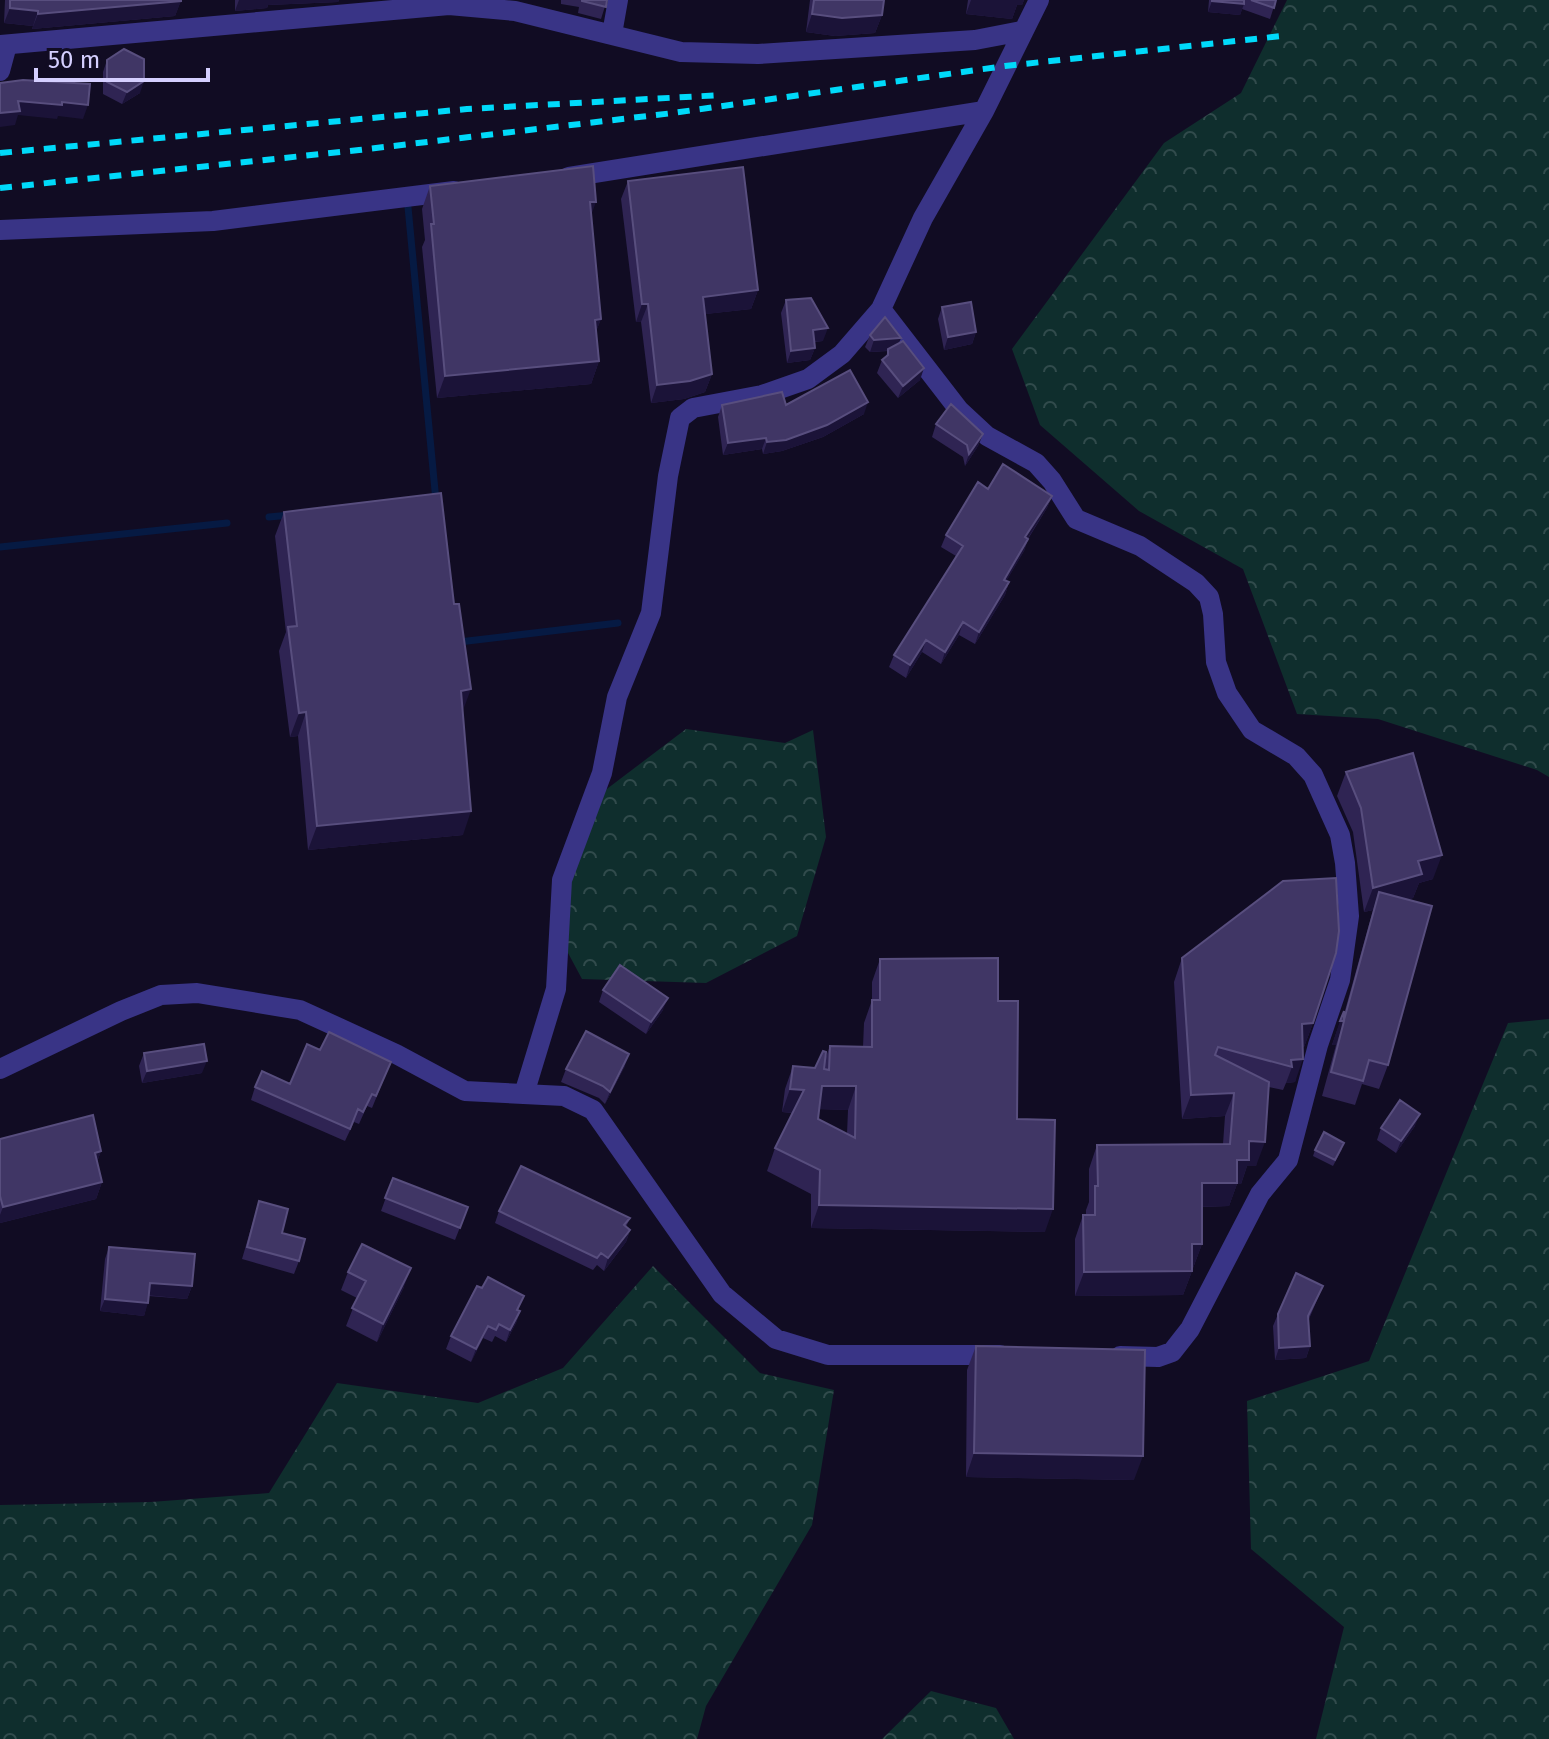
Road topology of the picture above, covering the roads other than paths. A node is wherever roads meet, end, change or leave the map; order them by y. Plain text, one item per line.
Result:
1 (618, 0) edge
2 (1039, 0) edge
3 (442, 3) edge
4 (382, 5) edge
5 (1022, 31) junction
6 (612, 34) junction
7 (4, 45) edge
8 (0, 71) edge
9 (984, 111) junction
10 (552, 179) edge
11 (475, 189) edge
12 (0, 230) edge
13 (881, 309) junction
14 (0, 1069) edge
15 (524, 1094) junction
16 (1020, 1355) edge
17 (1093, 1355) edge

1 - 6 street
2 - 5 street
3 - 4 street
3 - 6 street
4 - 7 street
5 - 6 street
5 - 9 street
7 - 8 street
9 - 10 street
9 - 13 street
11 - 12 street
13 - 15 street
13 - 17 street
14 - 15 street
15 - 16 street

